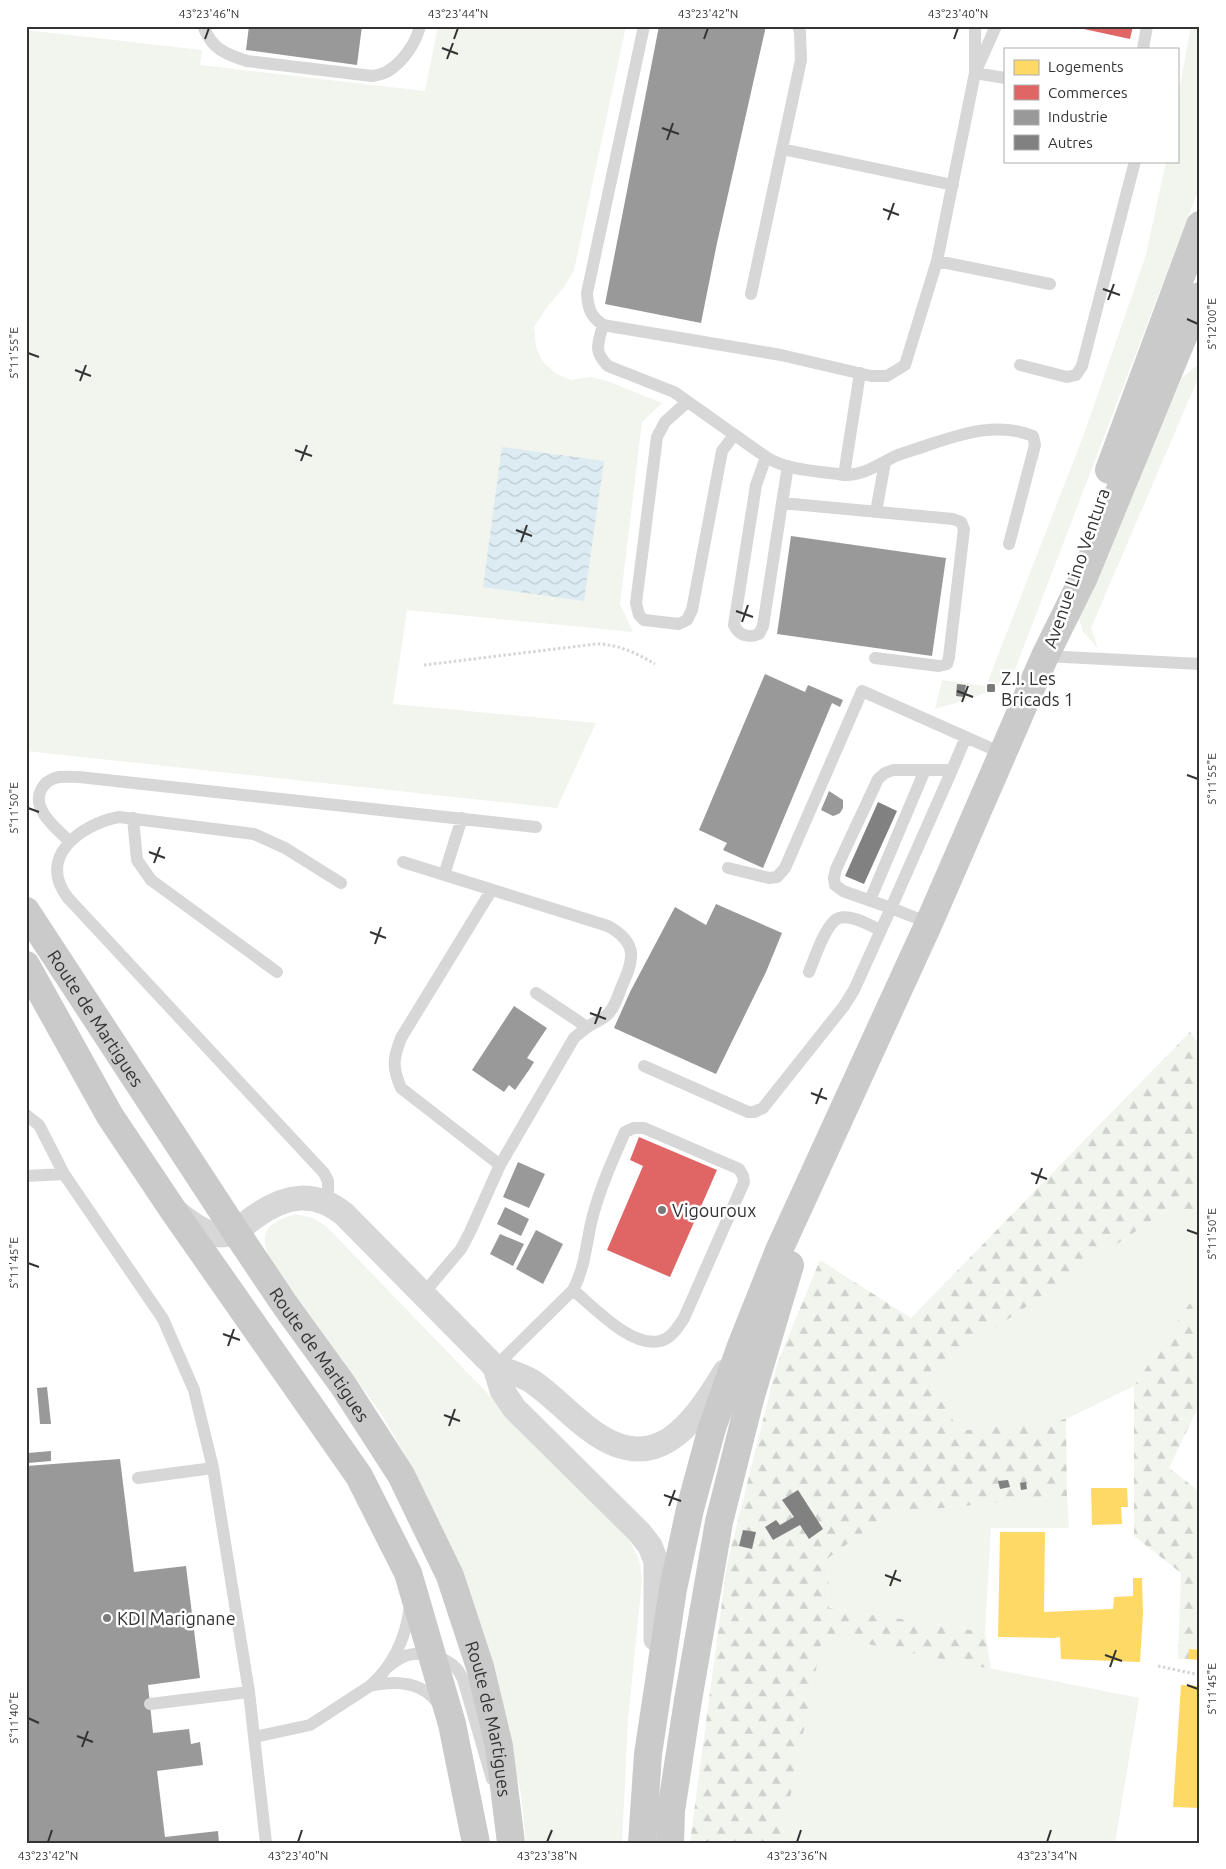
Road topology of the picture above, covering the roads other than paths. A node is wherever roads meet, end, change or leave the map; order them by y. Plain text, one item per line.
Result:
1 (203, 26) edge
2 (420, 26) edge
3 (644, 26) edge
4 (798, 26) edge
5 (975, 26) edge
6 (996, 26) edge
7 (1147, 26) edge
8 (1143, 48) edge
9 (975, 73) junction
10 (1004, 78) edge
11 (782, 150) junction
12 (1135, 162) edge
13 (953, 185) junction
14 (1200, 225) edge
15 (938, 261) junction
16 (1050, 284) dead end
17 (751, 294) dead end
18 (1200, 296) edge
19 (603, 325) junction
20 (1020, 365) dead end
21 (860, 373) junction
22 (687, 402) junction
23 (734, 435) junction
24 (766, 457) junction
25 (885, 462) junction
26 (788, 466) junction
27 (844, 475) junction
28 (782, 503) junction
29 (876, 512) junction
30 (1009, 544) dead end
31 (1045, 656) junction
32 (875, 658) dead end
33 (1200, 664) edge
34 (966, 737) junction
35 (1004, 754) junction
36 (925, 770) junction
37 (952, 770) junction
38 (133, 818) junction
39 (462, 818) junction
40 (536, 827) dead end
41 (69, 841) junction
42 (403, 862) dead end
43 (728, 868) dead end
44 (444, 876) junction
45 (341, 884) dead end
46 (491, 891) junction
47 (870, 900) junction
48 (891, 908) junction
49 (26, 911) edge
50 (929, 923) junction
51 (880, 930) junction
52 (26, 965) edge
53 (277, 972) dead end
54 (809, 972) dead end
55 (536, 993) dead end
56 (894, 1001) junction
57 (587, 1027) junction
58 (644, 1066) dead end
59 (26, 1115) edge
60 (500, 1165) junction
61 (64, 1174) junction
62 (26, 1176) edge
63 (328, 1204) junction
64 (173, 1210) junction
65 (236, 1232) junction
66 (573, 1290) junction
67 (423, 1294) junction
68 (741, 1346) junction
69 (494, 1367) junction
70 (214, 1468) junction
71 (138, 1478) dead end
72 (408, 1573) junction
73 (434, 1656) junction
74 (388, 1668) junction
75 (370, 1686) junction
76 (249, 1692) junction
77 (656, 1697) junction
78 (150, 1704) dead end
79 (452, 1724) junction
80 (255, 1737) junction
81 (511, 1840) edge
82 (266, 1843) edge
83 (476, 1843) edge
84 (642, 1843) edge
85 (670, 1843) edge

1 - 2 lane
3 - 19 lane
4 - 11 lane
5 - 9 lane
6 - 9 lane
7 - 8 lane
9 - 10 lane
9 - 13 lane
11 - 13 lane
11 - 17 lane
12 - 20 lane
13 - 15 lane
14 - 31 main road, Avenue Lino Ventura
15 - 16 lane
15 - 21 lane
18 - 31 main road, Avenue Lino Ventura
19 - 21 lane
19 - 22 lane
21 - 27 lane
22 - 23 lane
22 - 23 lane
23 - 24 lane
24 - 26 lane
24 - 28 lane
25 - 27 lane
25 - 29 lane
25 - 30 lane
26 - 27 lane
26 - 28 lane
28 - 29 lane
29 - 32 lane
31 - 33 lane
31 - 35 main road
34 - 35 lane
34 - 37 lane
34 - 43 lane
35 - 50 main road
36 - 37 lane
36 - 47 lane
36 - 47 lane
37 - 48 lane
38 - 41 lane
38 - 45 lane
38 - 53 lane
39 - 40 lane
39 - 41 lane
39 - 44 lane
41 - 63 lane
42 - 44 lane
44 - 46 lane
46 - 57 lane
46 - 60 lane
47 - 48 lane
48 - 50 lane
48 - 51 lane
49 - 65 main road, Route de Martigues
50 - 56 main road
51 - 54 lane
51 - 58 lane
52 - 64 main road, Route de Martigues
55 - 57 lane
56 - 68 main road
56 - 85 main road
57 - 60 lane
59 - 61 lane
60 - 67 lane
61 - 62 lane
61 - 70 lane
63 - 65 street
63 - 67 street
64 - 65 street
64 - 72 main road, Route de Martigues
65 - 81 main road, Route de Martigues
66 - 66 lane
66 - 69 lane
67 - 69 street
68 - 69 street
68 - 77 main road
69 - 77 street
70 - 71 lane
70 - 76 lane
72 - 73 main road, Route de Martigues
72 - 74 lane
73 - 74 lane
73 - 79 main road, Route de Martigues
73 - 81 lane
74 - 75 lane
75 - 79 lane
75 - 80 lane
76 - 78 lane
76 - 80 lane
77 - 84 main road
79 - 83 main road, Route de Martigues
80 - 82 lane

